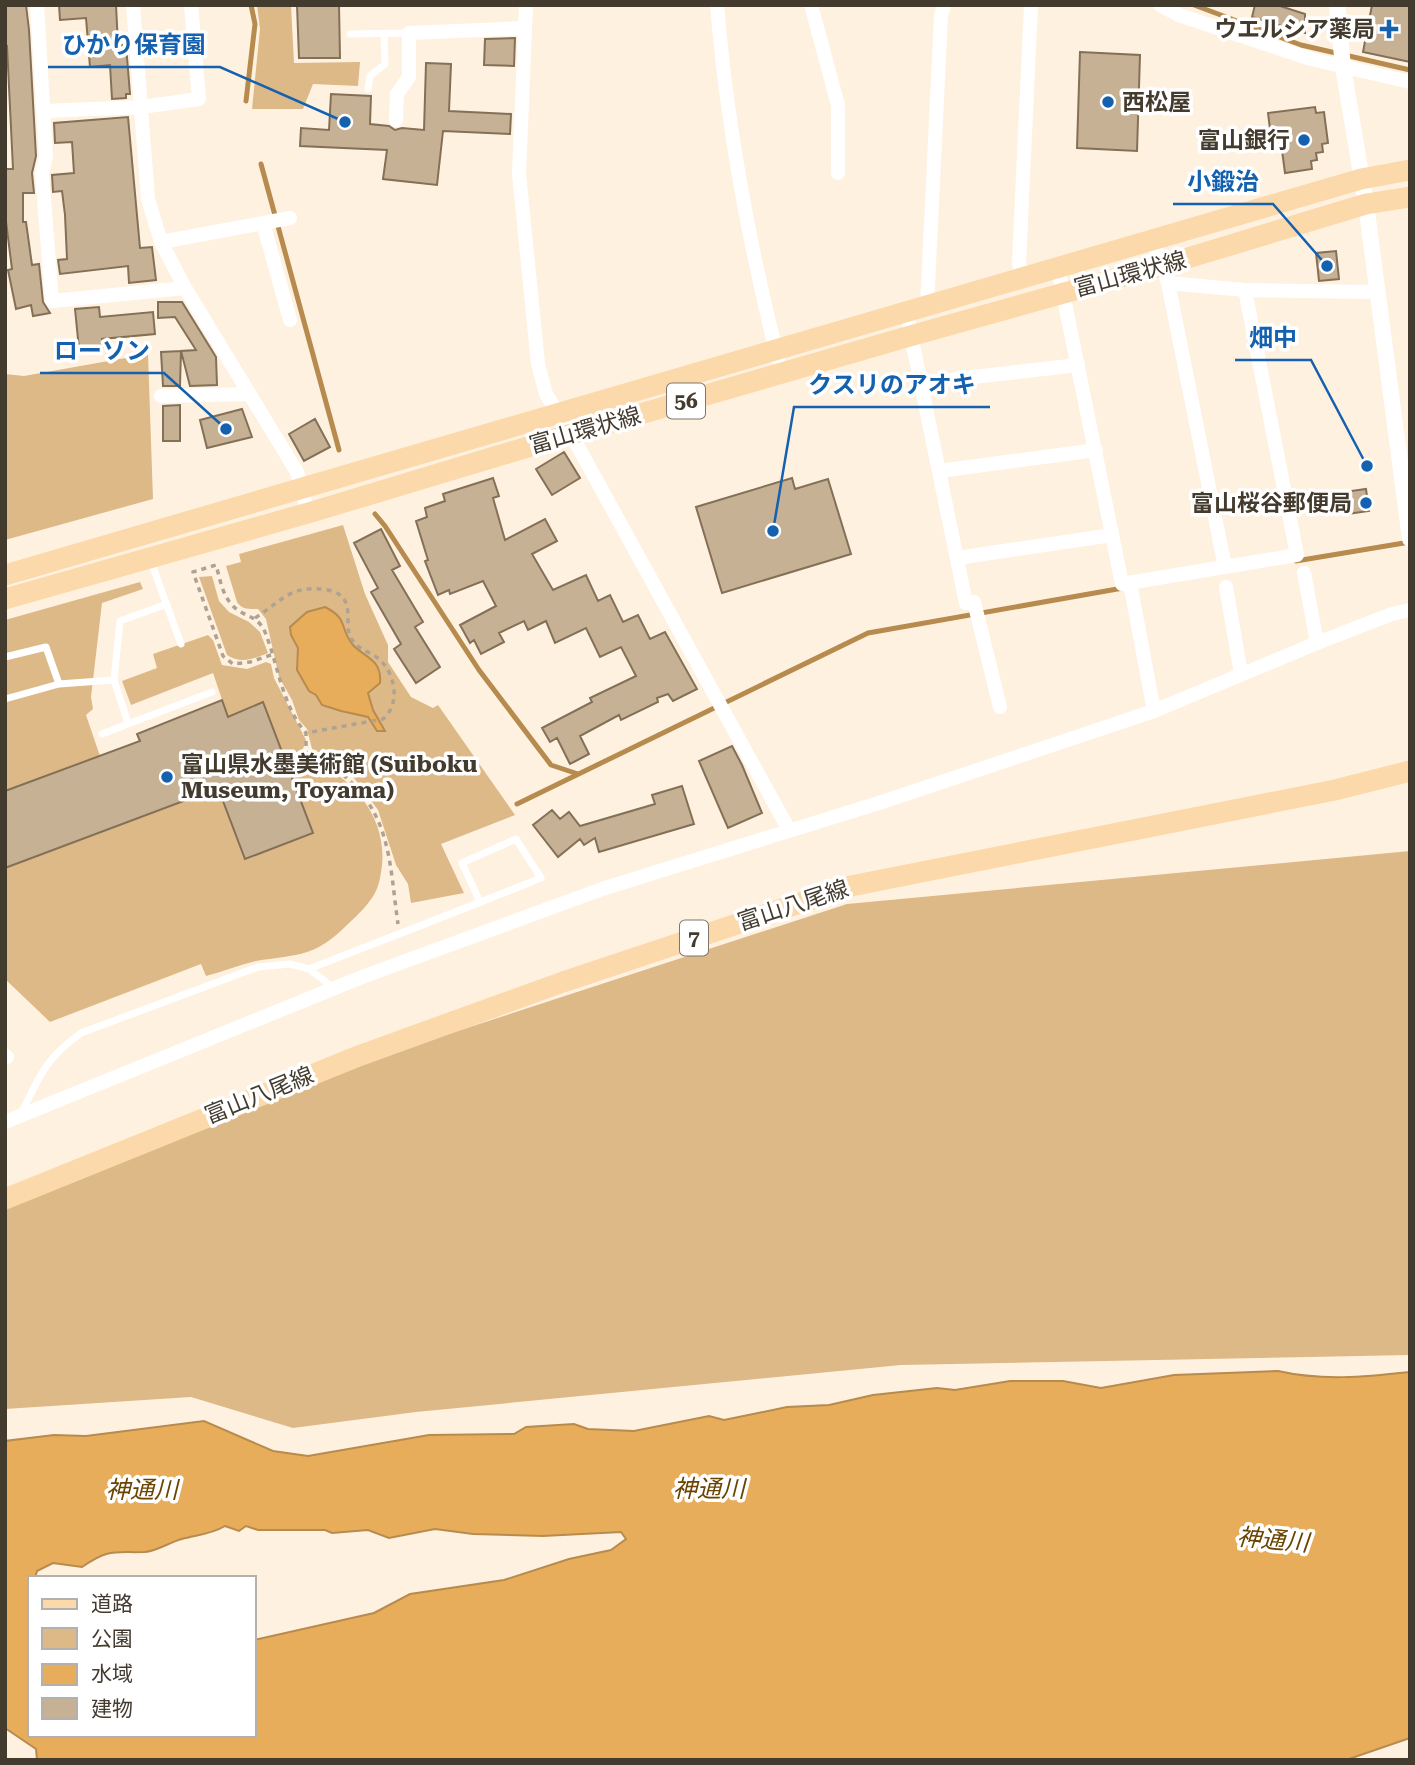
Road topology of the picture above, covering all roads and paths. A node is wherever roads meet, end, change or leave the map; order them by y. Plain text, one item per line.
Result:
1 (37, 5) edge
2 (133, 5) edge
3 (191, 5) edge
4 (526, 5) edge
5 (717, 5) edge
6 (811, 5) edge
7 (944, 5) edge
8 (1031, 5) edge
9 (1160, 5) edge
10 (1337, 5) edge
11 (525, 29) junction
12 (384, 33) junction
13 (409, 33) junction
14 (350, 34) dead end
15 (1343, 66) junction
16 (1410, 82) edge
17 (368, 89) dead end
18 (141, 107) junction
19 (44, 111) junction
20 (396, 120) dead end
21 (1410, 170) edge
22 (838, 173) dead end
23 (1361, 179) junction
24 (1410, 197) edge
25 (1366, 204) junction
26 (1153, 241) junction
27 (161, 242) junction
28 (1058, 269) junction
29 (1164, 275) junction
30 (1022, 279) junction
31 (186, 288) junction
32 (1245, 290) junction
33 (1064, 292) junction
34 (1377, 292) junction
35 (927, 306) junction
36 (906, 311) junction
37 (290, 320) dead end
38 (910, 336) junction
39 (775, 350) junction
40 (1078, 365) junction
41 (781, 374) junction
42 (921, 383) junction
43 (250, 394) junction
44 (161, 396) dead end
45 (558, 413) junction
46 (572, 434) junction
47 (1096, 450) junction
48 (939, 471) junction
49 (301, 488) junction
50 (308, 513) junction
51 (1408, 524) edge
52 (142, 535) junction
53 (1112, 535) junction
54 (149, 556) junction
55 (957, 558) junction
56 (1225, 567) junction
57 (1304, 573) dead end
58 (5, 575) edge
59 (1226, 587) dead end
60 (1131, 589) junction
61 (5, 598) edge
62 (167, 604) junction
63 (1410, 610) edge
64 (256, 618) junction
65 (181, 643) dead end
66 (1317, 643) junction
67 (271, 655) junction
68 (5, 657) edge
69 (1241, 674) junction
70 (114, 680) junction
71 (59, 684) junction
72 (212, 692) dead end
73 (5, 699) edge
74 (1000, 707) dead end
75 (1154, 711) junction
76 (128, 723) junction
77 (102, 733) dead end
78 (306, 733) junction
79 (306, 754) junction
80 (289, 760) dead end
81 (1410, 771) edge
82 (789, 830) junction
83 (480, 902) junction
84 (399, 933) junction
85 (309, 970) junction
86 (334, 988) junction
87 (20, 1116) junction
88 (5, 1122) edge
89 (5, 1199) edge

1 - 19 street
2 - 18 street
3 - 18 street
4 - 11 street
5 - 39 street
6 - 22 street
7 - 35 street
8 - 30 street
9 - 15 street
10 - 15 street
11 - 13 street
11 - 45 street
12 - 13 lane
12 - 14 lane
12 - 17 lane
13 - 20 street
15 - 16 street
15 - 23 street
18 - 19 street
18 - 27 street
19 - 31 street
21 - 23 main road
23 - 25 street
23 - 26 main road, 富山環状線 / 56
24 - 25 main road
25 - 29 main road, 富山環状線 / 56
25 - 34 street
26 - 28 main road, 富山環状線 / 56
26 - 29 street
27 - 31 street
27 - 37 street
28 - 30 main road, 富山環状線 / 56
28 - 33 street
29 - 32 street
29 - 33 main road, 富山環状線 / 56
29 - 56 street
30 - 35 main road, 富山環状線 / 56
31 - 43 street
32 - 34 street
32 - 56 street
33 - 38 main road, 富山環状線 / 56
33 - 40 street
34 - 51 street
35 - 36 main road, 富山環状線 / 56
36 - 38 street
36 - 39 main road, 富山環状線 / 56
38 - 41 main road, 富山環状線 / 56
38 - 42 street
39 - 41 street
39 - 45 main road, 富山環状線 / 56
40 - 42 street
40 - 47 street
41 - 46 main road, 富山環状線 / 56
42 - 48 street
43 - 44 street
43 - 49 street
45 - 46 street
45 - 49 main road, 富山環状線 / 56
46 - 50 main road, 富山環状線 / 56
46 - 82 street
47 - 48 street
47 - 53 street
48 - 55 street
49 - 50 street
49 - 52 main road, 富山環状線 / 56
50 - 54 main road, 富山環状線 / 56
52 - 54 lane
52 - 58 main road, 富山環状線 / 56
53 - 55 street
53 - 60 street
54 - 61 main road, 富山環状線 / 56
54 - 62 lane
55 - 74 street
56 - 60 street
57 - 66 street
59 - 69 street
60 - 75 street
62 - 65 lane
62 - 70 lane
63 - 66 street
64 - 67 path
64 - 67 path
64 - 78 path
66 - 69 street
67 - 78 path
68 - 71 lane
69 - 75 street
70 - 71 lane
70 - 76 lane
71 - 73 lane
72 - 76 lane
75 - 82 street
76 - 77 lane
78 - 79 path
79 - 80 path
79 - 84 path
81 - 89 main road, 富山八尾線 / 7
82 - 86 street
83 - 83 lane
83 - 84 lane
84 - 85 lane
85 - 86 lane
85 - 87 lane
86 - 87 street
87 - 88 street

